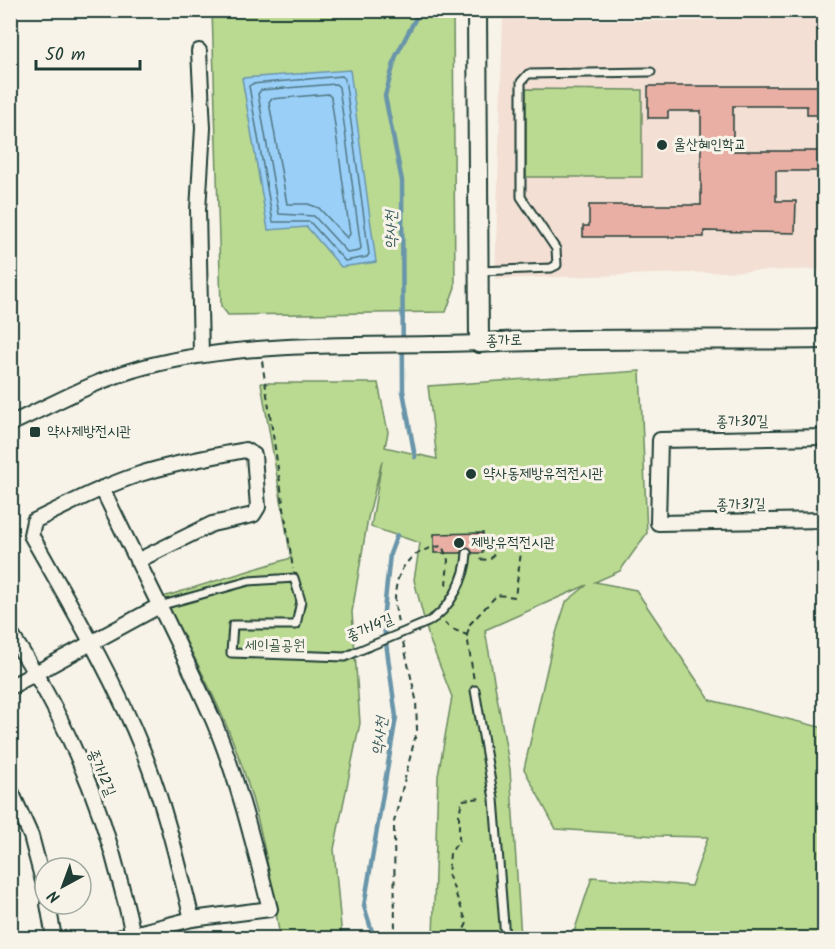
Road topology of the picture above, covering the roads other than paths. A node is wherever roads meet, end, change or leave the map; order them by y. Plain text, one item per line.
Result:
1 (477, 10) edge
2 (199, 51) dead end
3 (651, 72) dead end
4 (478, 272) junction
5 (825, 339) edge
6 (479, 343) junction
7 (201, 355) junction
8 (10, 424) edge
9 (825, 437) edge
10 (102, 488) junction
11 (825, 520) edge
12 (658, 523) joint
13 (467, 556) road end
14 (137, 561) junction
15 (159, 606) junction
16 (10, 633) edge
17 (91, 642) junction
18 (36, 672) junction
19 (10, 687) edge
20 (476, 690) road end
21 (10, 789) edge
22 (36, 856) edge
23 (50, 916) edge
24 (192, 919) junction
25 (133, 937) edge
26 (54, 939) edge
27 (118, 939) edge
28 (505, 939) edge

1 - 4 main road, 종가로
2 - 7 street
3 - 4 lane
4 - 6 main road, 종가로
5 - 6 main road, 종가로
6 - 7 street
7 - 8 street
9 - 12 street, 종가30길
10 - 14 street
10 - 14 street
10 - 17 street
11 - 12 street, 종가31길
13 - 15 lane, 종가14길, bridge
14 - 15 street
15 - 17 street
15 - 24 street
16 - 18 street, 종가12길
17 - 18 street
17 - 24 street
18 - 19 street
18 - 25 street, 종가12길
20 - 28 lane
21 - 22 street
23 - 26 street
24 - 25 street
25 - 27 street

